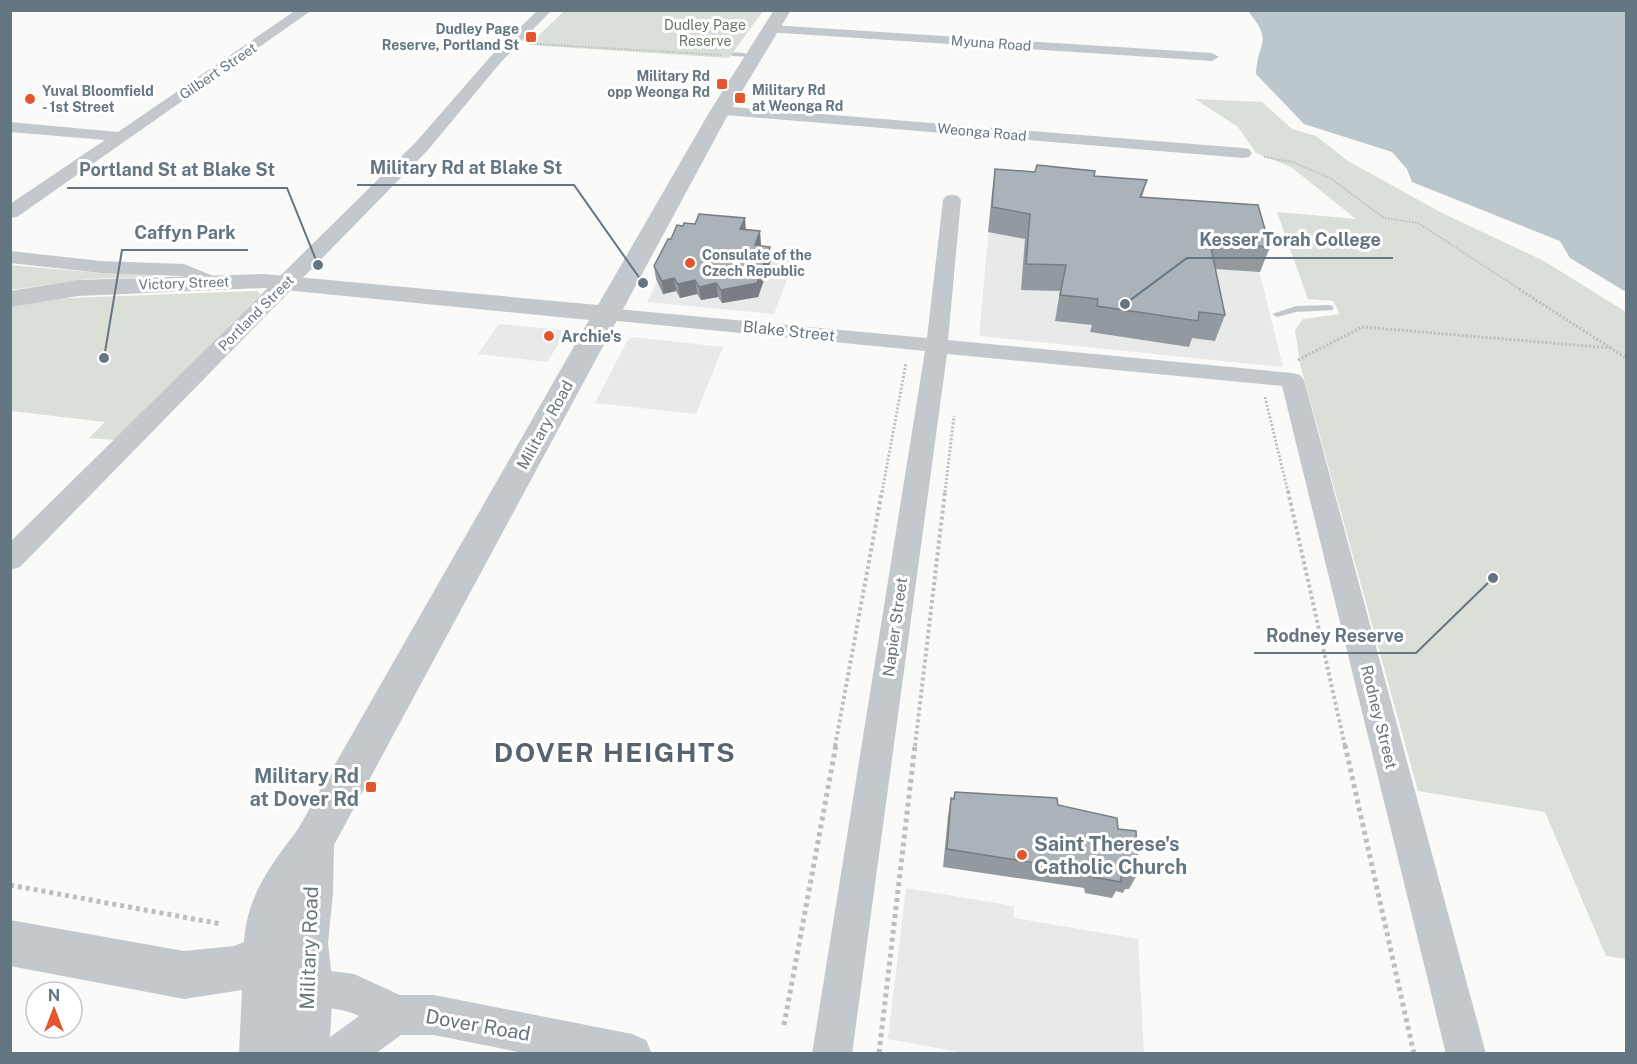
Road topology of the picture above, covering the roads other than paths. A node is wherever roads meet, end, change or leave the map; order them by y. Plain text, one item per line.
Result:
1 (306, 10) edge
2 (546, 10) edge
3 (777, 20) edge
4 (1212, 57) dead end
5 (720, 111) junction
6 (10, 128) edge
7 (122, 137) junction
8 (1244, 153) road end
9 (952, 200) dead end
10 (10, 213) edge
11 (10, 257) edge
12 (286, 282) junction
13 (214, 283) junction
14 (10, 299) edge
15 (1329, 308) dead end
16 (608, 314) junction
17 (1276, 314) dead end
18 (925, 357) junction
19 (1290, 373) joint
20 (10, 560) edge
21 (313, 843) junction
22 (267, 941) junction
23 (10, 943) edge
24 (309, 987) junction
25 (394, 1014) junction
26 (264, 1053) edge
27 (304, 1053) edge
28 (340, 1053) edge
29 (632, 1053) edge
30 (832, 1053) edge
31 (1466, 1053) edge

1 - 7 street, Gilbert Street
2 - 12 street, Portland Street
3 - 4 street, Myuna Road
3 - 5 street, Military Road
5 - 8 street, Weonga Road
5 - 16 street, Military Road
6 - 7 street
7 - 10 street, Gilbert Street
9 - 18 street, Napier Street
11 - 13 street
12 - 13 street, Victory Street
12 - 16 street, Blake Street
12 - 20 street, Portland Street
13 - 14 street, Victory Street
15 - 17 lane
16 - 18 street, Blake Street
16 - 21 street, Military Road
18 - 19 street, Blake Street
18 - 30 street, Napier Street
19 - 31 street, Rodney Street
21 - 22 street, Military Road
21 - 24 street, Military Road
22 - 23 street
22 - 26 street, Military Road
24 - 25 street
24 - 27 street, Military Road
25 - 28 street
25 - 29 street, Dover Road

